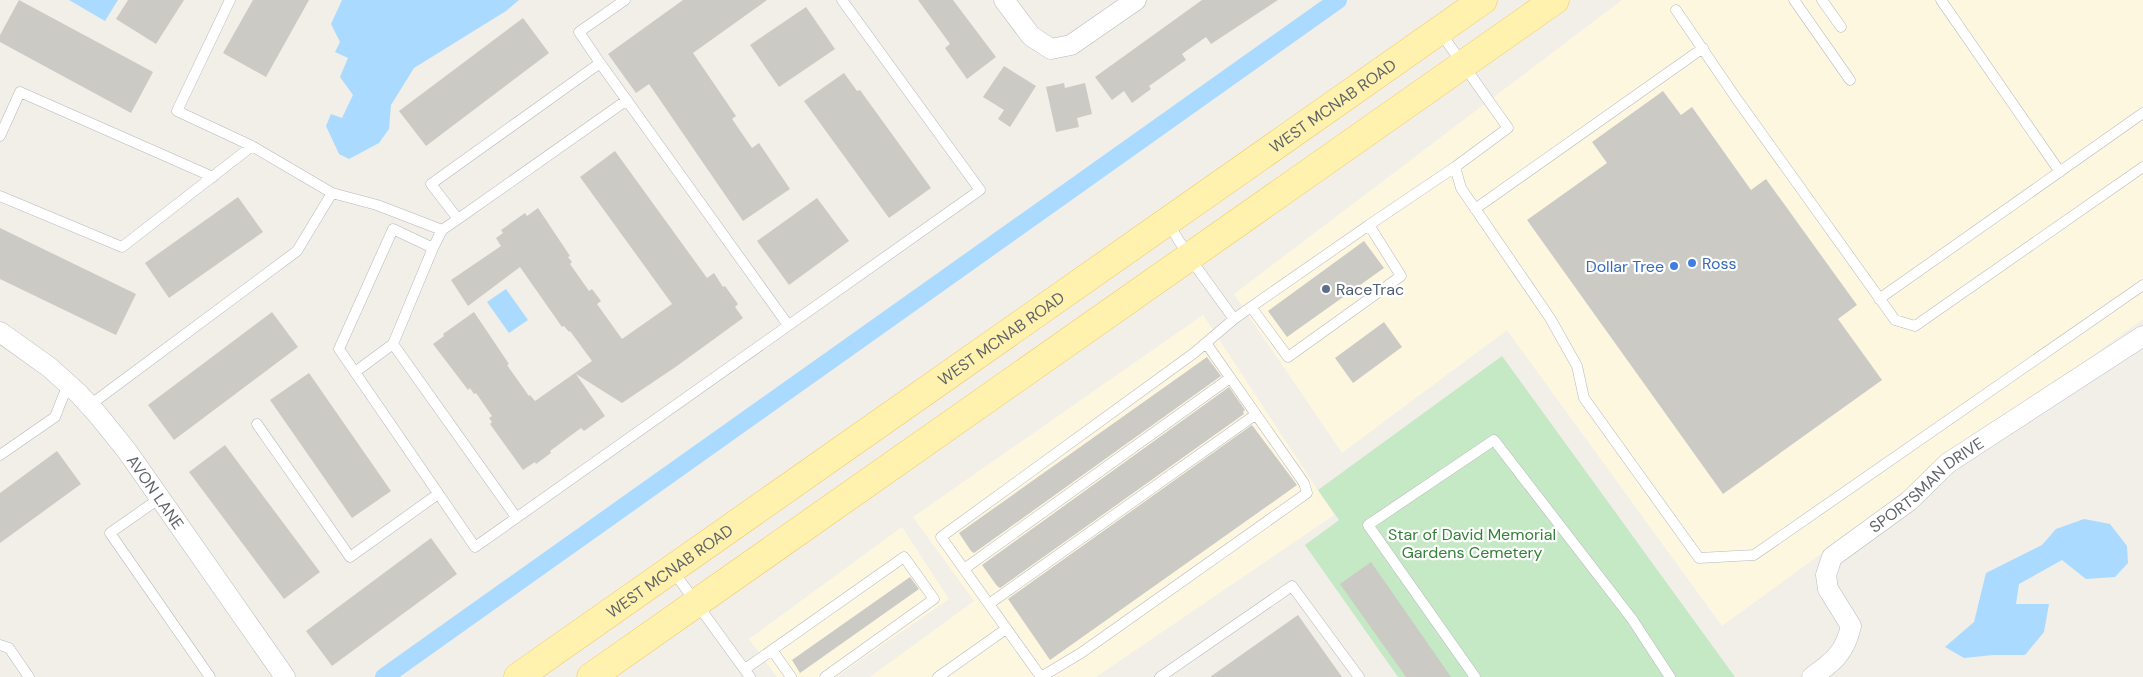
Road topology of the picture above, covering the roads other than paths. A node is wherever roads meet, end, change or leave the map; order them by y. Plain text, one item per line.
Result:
1 (230, 0) edge
2 (625, 0) edge
3 (842, 0) edge
4 (1004, 0) edge
5 (1136, 0) edge
6 (1483, 0) edge
7 (1555, 0) edge
8 (1794, 0) edge
9 (1940, 0) edge
10 (1828, 2) edge
11 (1676, 10) dead end
12 (1841, 27) dead end
13 (1439, 31) junction
14 (1703, 48) junction
15 (600, 63) junction
16 (1463, 64) junction
17 (1850, 80) dead end
18 (627, 100) junction
19 (2143, 114) edge
20 (0, 136) edge
21 (252, 146) junction
22 (1455, 167) junction
23 (2143, 168) edge
24 (2060, 172) junction
25 (213, 177) junction
26 (332, 193) junction
27 (0, 196) edge
28 (1474, 209) junction
29 (458, 219) junction
30 (1167, 222) junction
31 (1369, 225) junction
32 (442, 230) junction
33 (433, 248) junction
34 (1189, 257) junction
35 (2143, 285) edge
36 (1879, 299) junction
37 (1251, 307) junction
38 (1234, 319) junction
39 (788, 326) junction
40 (0, 332) edge
41 (2143, 336) edge
42 (1206, 343) junction
43 (393, 344) junction
44 (355, 372) junction
45 (1230, 378) junction
46 (68, 384) junction
47 (90, 405) junction
48 (1256, 415) junction
49 (257, 424) dead end
50 (0, 455) edge
51 (438, 494) junction
52 (160, 498) junction
53 (516, 518) junction
54 (672, 569) junction
55 (964, 569) junction
56 (696, 603) junction
57 (989, 604) junction
58 (1006, 629) junction
59 (0, 644) edge
60 (772, 650) junction
61 (747, 673) edge
62 (29, 677) edge
63 (210, 677) edge
64 (284, 677) edge
65 (518, 677) edge
66 (591, 677) edge
67 (791, 677) edge
68 (825, 677) edge
69 (938, 677) edge
70 (1041, 677) edge
71 (1160, 677) edge
72 (1359, 677) edge
73 (1475, 677) edge
74 (1670, 677) edge
75 (1812, 677) edge

1 - 21 lane
2 - 15 lane
3 - 39 lane
4 - 5 street
6 - 13 main road, WEST MCNAB ROAD
7 - 16 main road
8 - 17 lane
9 - 24 lane
10 - 12 lane
11 - 14 lane
13 - 16 lane
13 - 30 main road, WEST MCNAB ROAD
14 - 28 lane
14 - 36 lane
15 - 18 lane
15 - 29 lane
16 - 22 lane
16 - 34 main road
18 - 29 lane
18 - 39 lane
19 - 24 lane
20 - 25 lane
21 - 25 lane
21 - 26 lane
22 - 28 lane
22 - 31 lane
23 - 36 lane
24 - 36 lane
25 - 27 lane
26 - 32 lane
26 - 47 lane
28 - 35 lane
29 - 32 lane
30 - 34 lane
30 - 54 main road, WEST MCNAB ROAD
31 - 37 lane
31 - 37 lane
32 - 33 lane
33 - 43 lane
33 - 44 lane
34 - 38 lane
34 - 56 main road
37 - 38 lane
38 - 42 lane
39 - 53 lane
40 - 46 street, AVON LANE
41 - 75 street, SPORTSMAN DRIVE
42 - 45 lane
42 - 55 lane
43 - 44 lane
43 - 53 lane
44 - 51 lane
45 - 48 lane
45 - 55 lane
46 - 47 street, AVON LANE
46 - 50 lane
47 - 52 street, AVON LANE
48 - 57 lane
48 - 70 lane
49 - 51 lane
51 - 53 lane
52 - 63 lane
52 - 64 street, AVON LANE
54 - 56 lane
54 - 65 main road, WEST MCNAB ROAD
55 - 57 lane
56 - 61 lane
56 - 66 main road
57 - 58 lane
58 - 69 lane
58 - 70 lane
59 - 62 lane
60 - 61 lane
60 - 67 lane
60 - 68 lane
71 - 72 lane
73 - 74 lane

